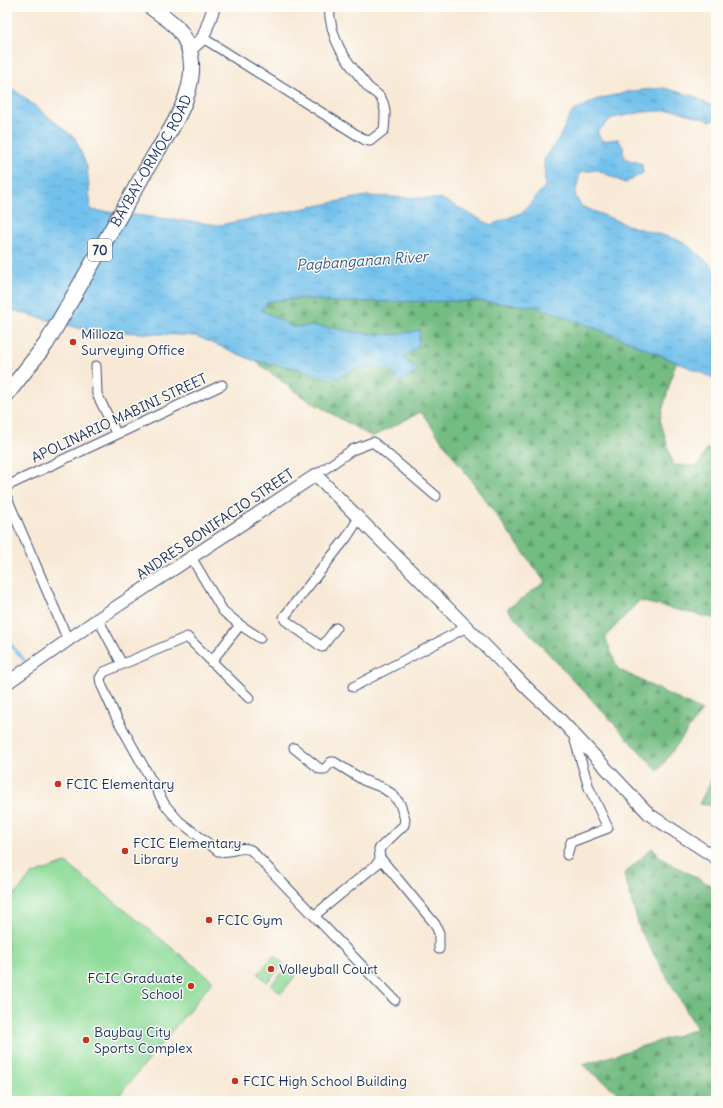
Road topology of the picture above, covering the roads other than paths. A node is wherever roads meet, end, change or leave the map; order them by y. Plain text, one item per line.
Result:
1 (151, 7) edge
2 (214, 7) edge
3 (329, 7) edge
4 (203, 38) junction
5 (189, 51) junction
6 (96, 366) dead end
7 (222, 385) dead end
8 (7, 394) edge
9 (116, 433) junction
10 (316, 475) junction
11 (7, 486) edge
12 (436, 496) dead end
13 (7, 498) edge
14 (359, 518) junction
15 (191, 557) junction
16 (98, 619) junction
17 (240, 625) junction
18 (467, 627) junction
19 (336, 628) dead end
20 (260, 638) dead end
21 (68, 640) junction
22 (211, 662) junction
23 (122, 664) junction
24 (7, 683) edge
25 (353, 688) dead end
26 (249, 698) dead end
27 (572, 733) junction
28 (294, 748) dead end
29 (567, 855) dead end
30 (716, 858) edge
31 (380, 859) junction
32 (315, 915) junction
33 (438, 949) dead end
34 (395, 1000) dead end

1 - 5 main road, BAYBAY-ORMOC ROAD / 70
2 - 4 street
3 - 4 street
4 - 5 street
5 - 8 main road, BAYBAY-ORMOC ROAD / 70
6 - 9 street
7 - 9 street, APOLINARIO MABINI STREET
9 - 11 street, APOLINARIO MABINI STREET
10 - 12 street, ANDRES BONIFACIO STREET
10 - 14 street
10 - 15 street, ANDRES BONIFACIO STREET
13 - 21 street
14 - 18 street
14 - 19 street
15 - 16 street, ANDRES BONIFACIO STREET
15 - 17 street
16 - 21 street, ANDRES BONIFACIO STREET
16 - 23 street
17 - 20 street
17 - 22 street
18 - 25 street
18 - 27 street
21 - 24 street, ANDRES BONIFACIO STREET
22 - 23 street
22 - 26 street
23 - 32 street
27 - 29 street
27 - 30 street
28 - 31 street
31 - 32 street
31 - 33 street
32 - 34 street

